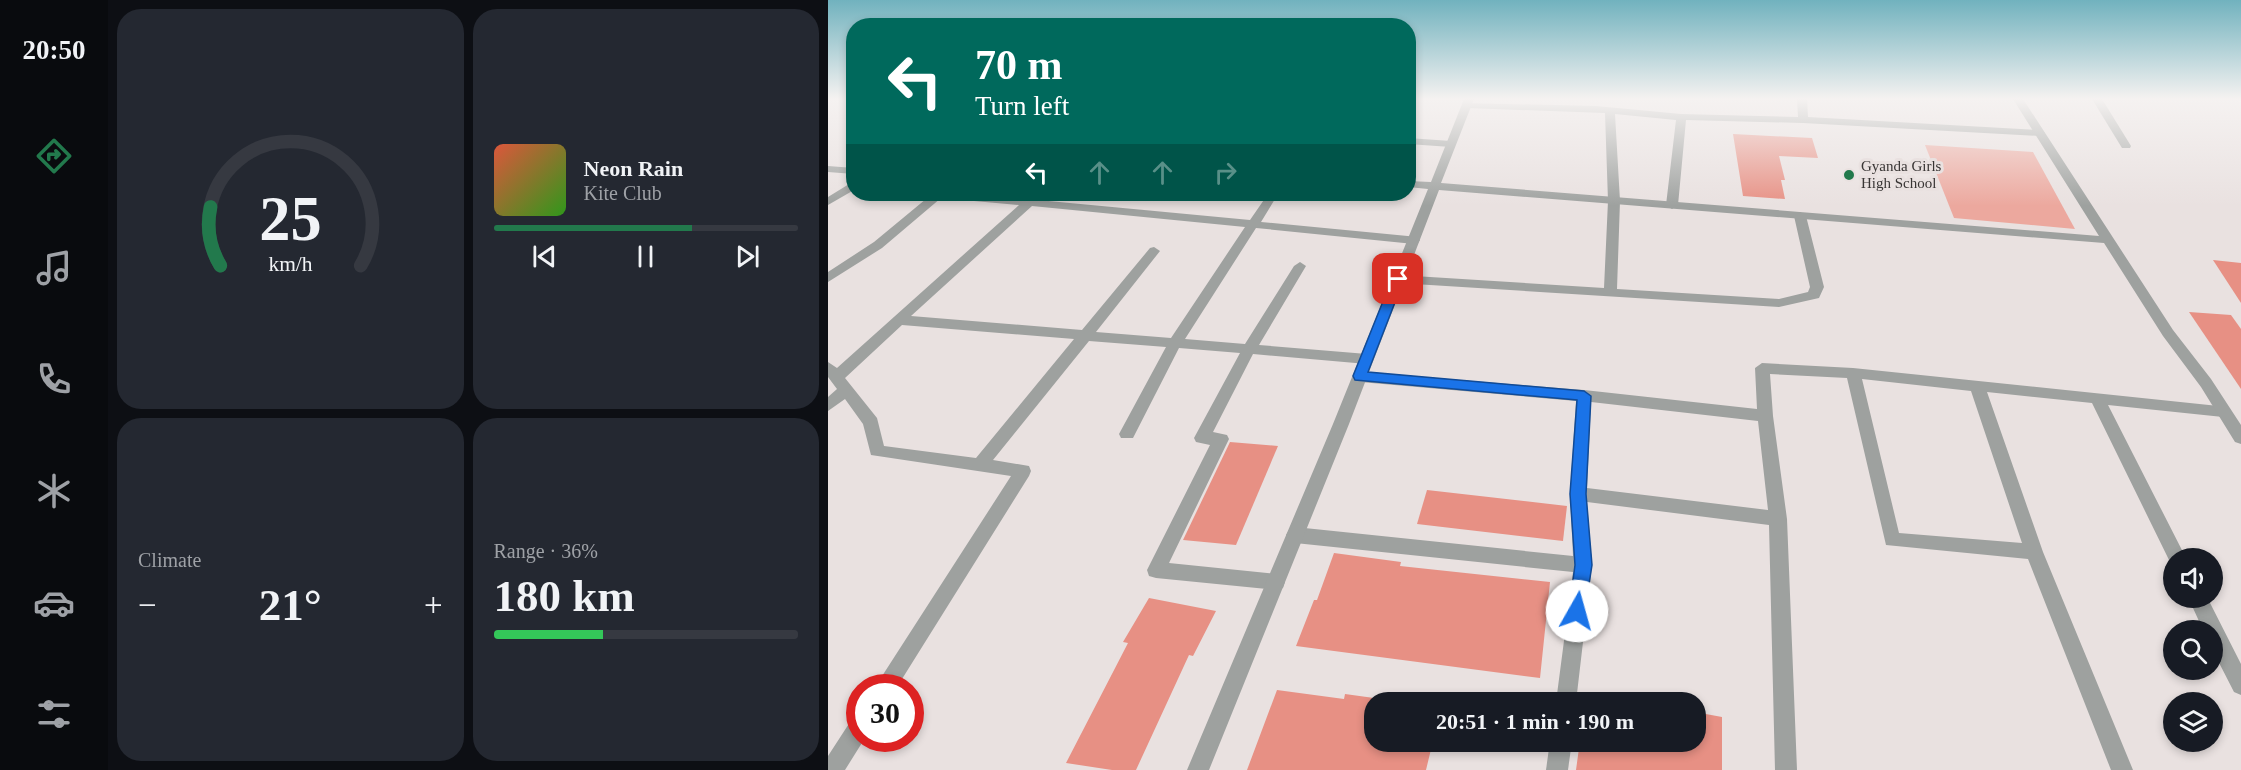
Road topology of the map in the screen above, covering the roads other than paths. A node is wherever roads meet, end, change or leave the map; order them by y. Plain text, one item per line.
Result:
1 (1455, 135) edge
2 (1611, 135) edge
3 (1679, 135) edge
4 (2041, 135) edge
5 (2119, 135) edge
6 (1416, 142) edge
7 (1451, 144) junction
8 (2126, 146) dead end
9 (828, 169) edge
10 (846, 170) edge
11 (1416, 185) edge
12 (1435, 186) junction
13 (846, 190) edge
14 (930, 201) edge
15 (1031, 201) edge
16 (1059, 201) edge
17 (1268, 201) edge
18 (1614, 201) junction
19 (828, 202) edge
20 (1672, 205) junction
21 (1800, 216) junction
22 (1251, 224) junction
23 (1414, 240) junction
24 (2109, 240) junction
25 (1154, 251) dead end
26 (1300, 266) dead end
27 (828, 278) edge
28 (1398, 279) junction
29 (1610, 291) junction
30 (899, 320) junction
31 (1087, 336) junction
32 (1175, 343) junction
33 (1249, 350) junction
34 (1367, 359) junction
35 (1853, 373) junction
36 (1360, 376) junction
37 (837, 378) edge
38 (1977, 386) junction
39 (1584, 396) junction
40 (2097, 398) junction
41 (828, 405) edge
42 (2223, 411) junction
43 (1765, 416) junction
44 (1127, 434) dead end
45 (2241, 438) edge
46 (980, 465) junction
47 (1578, 494) junction
48 (1778, 519) junction
49 (1295, 535) junction
50 (2172, 548) edge
51 (2034, 552) junction
52 (1583, 565) junction
53 (1276, 582) junction
54 (2202, 608) edge
55 (893, 674) edge
56 (2241, 685) edge
57 (1567, 692) edge
58 (846, 748) edge
59 (1559, 752) edge
60 (832, 770) edge
61 (1198, 770) edge
62 (1557, 770) edge
63 (1786, 770) edge
64 (2122, 770) edge

1 - 7 street
2 - 18 street
3 - 20 street
4 - 24 street
5 - 8 street
6 - 7 street
7 - 12 street
9 - 10 street
11 - 12 street
12 - 18 street
12 - 23 street
13 - 19 street
14 - 27 street
15 - 30 street
16 - 22 street
17 - 22 street
18 - 20 street
18 - 29 street
20 - 21 street
21 - 24 street
21 - 29 street
22 - 23 street
22 - 32 street
23 - 28 street
24 - 42 street
25 - 31 street
26 - 33 street
28 - 29 street
28 - 34 street
30 - 31 street
30 - 37 street
31 - 32 street
31 - 46 street
32 - 33 street
32 - 44 street
33 - 34 street
33 - 53 street
34 - 36 street
35 - 38 street
35 - 43 street
35 - 51 street
36 - 39 street
36 - 49 street
37 - 41 street
37 - 46 street
38 - 40 street
38 - 51 street
39 - 43 street
39 - 47 street
40 - 42 street
40 - 50 street
42 - 45 street
43 - 48 street
46 - 55 street
47 - 48 street
47 - 52 street
48 - 63 street
49 - 52 street
49 - 53 street
51 - 64 street
52 - 57 street
53 - 61 street
54 - 56 street
58 - 60 street
59 - 62 street

